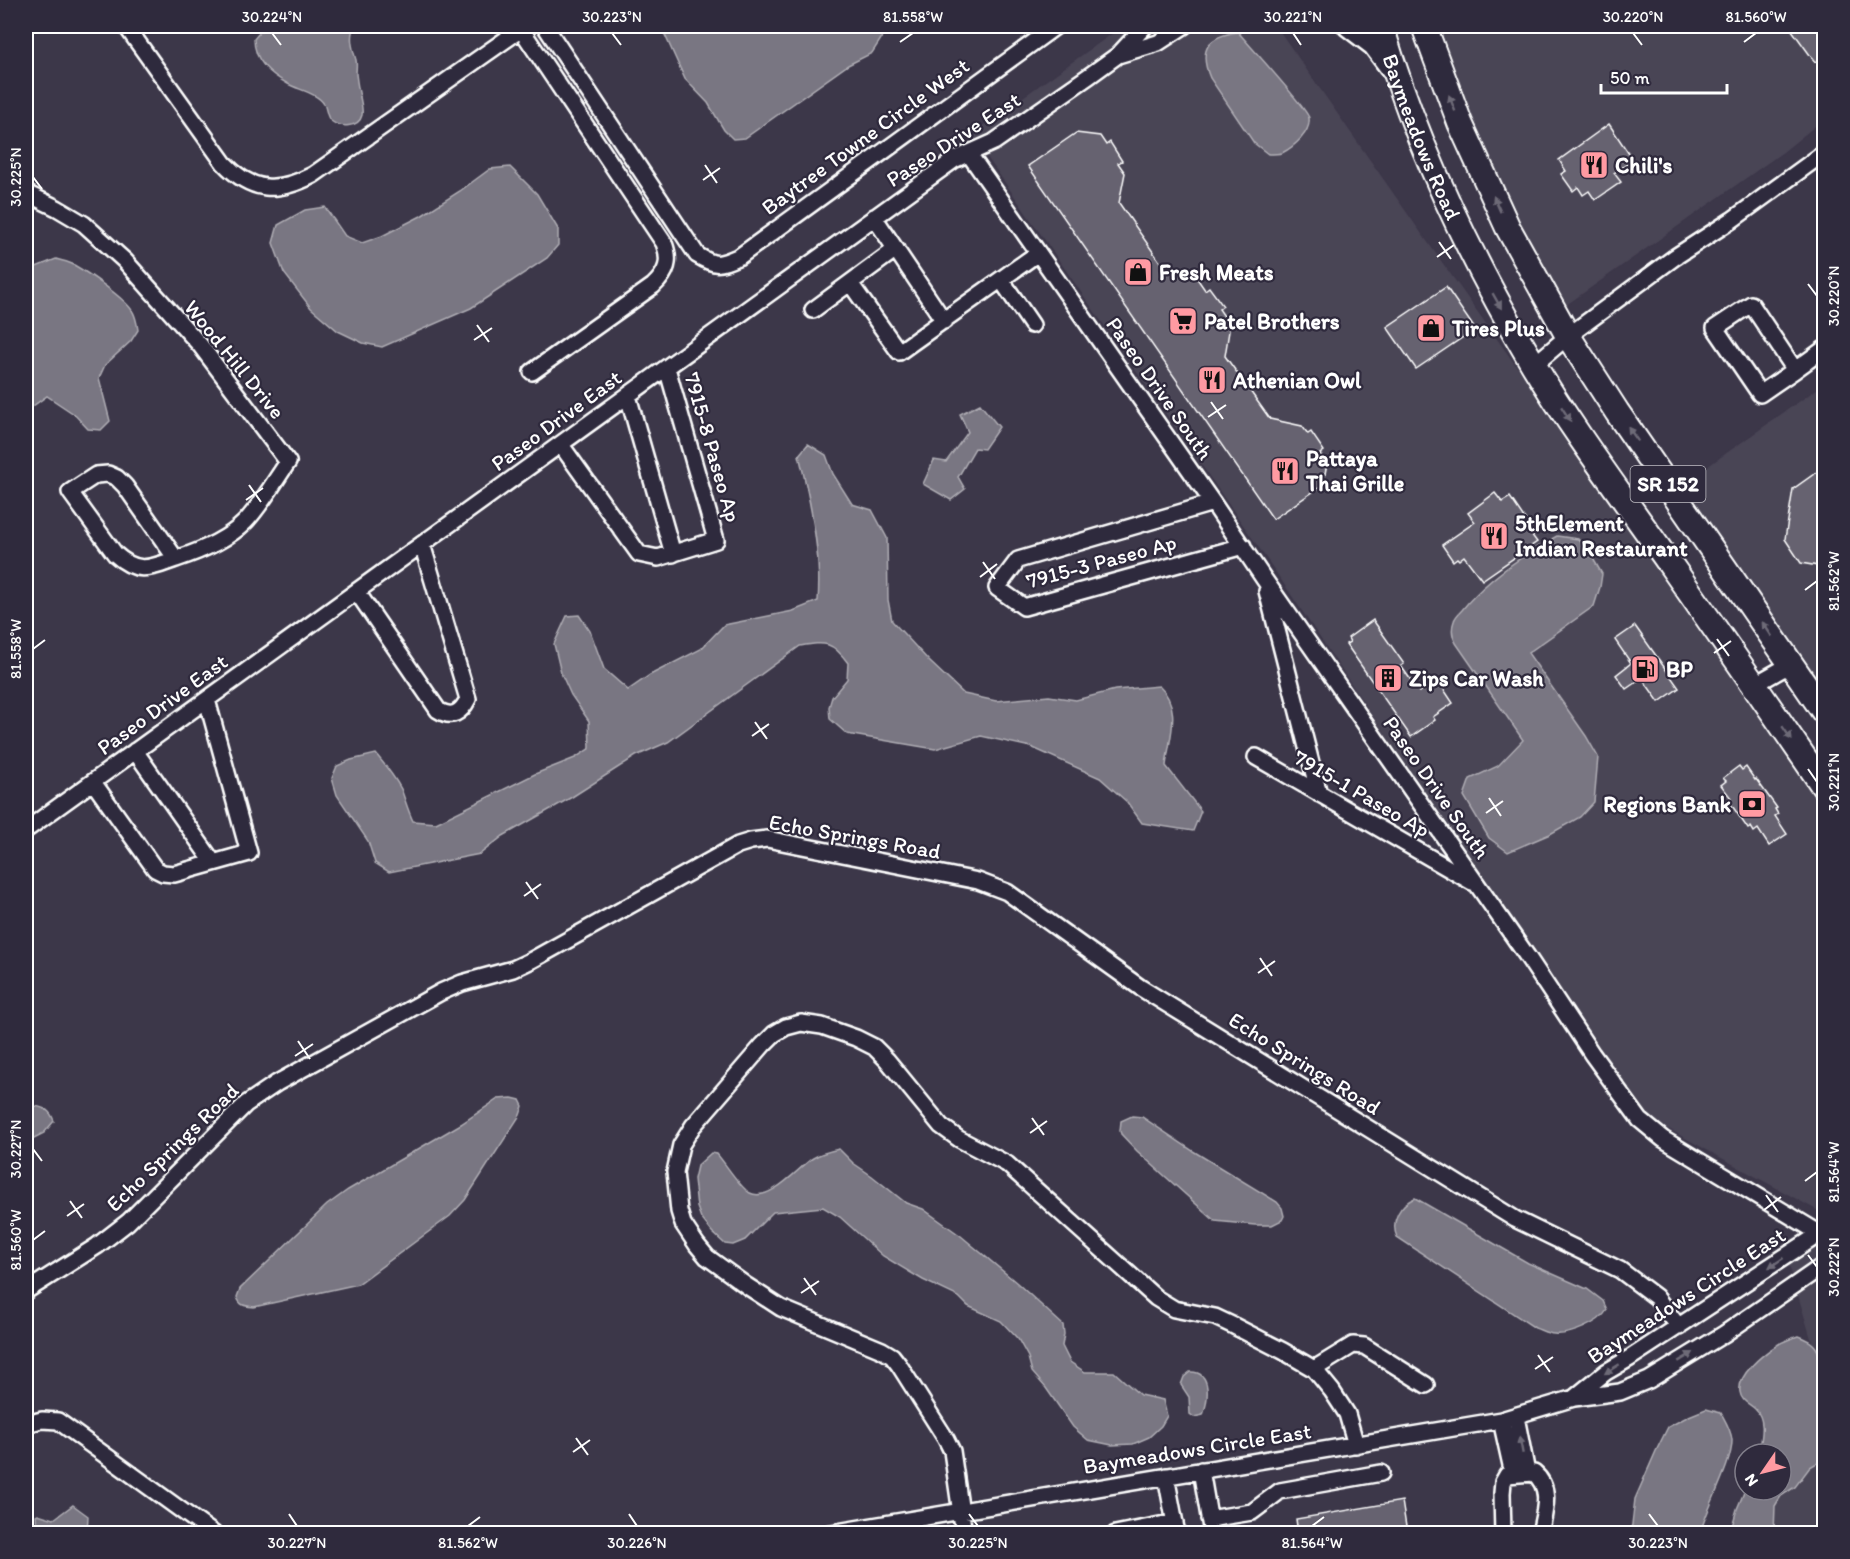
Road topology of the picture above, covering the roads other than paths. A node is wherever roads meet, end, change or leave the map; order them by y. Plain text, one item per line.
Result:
1 (126, 26) edge
2 (545, 26) edge
3 (1056, 26) edge
4 (1145, 26) edge
5 (1184, 26) edge
6 (1349, 26) edge
7 (1382, 26) edge
8 (1424, 26) edge
9 (1118, 55) junction
10 (1395, 73) junction
11 (1824, 153) edge
12 (969, 154) junction
13 (26, 193) edge
14 (874, 217) junction
15 (896, 249) junction
16 (1038, 254) junction
17 (1002, 280) junction
18 (850, 283) junction
19 (813, 310) dead end
20 (944, 321) junction
21 (1032, 325) dead end
22 (1568, 336) junction
23 (1824, 350) edge
24 (1534, 365) junction
25 (667, 368) junction
26 (1795, 370) junction
27 (532, 372) dead end
28 (628, 396) junction
29 (561, 445) junction
30 (1214, 503) junction
31 (422, 544) junction
32 (1243, 546) junction
33 (673, 554) junction
34 (176, 559) junction
35 (1264, 579) junction
36 (357, 592) junction
37 (1791, 664) junction
38 (1754, 685) junction
39 (207, 700) junction
40 (1824, 712) edge
41 (135, 751) junction
42 (1256, 757) dead end
43 (93, 782) junction
44 (1824, 787) edge
45 (1319, 794) junction
46 (26, 830) edge
47 (213, 862) junction
48 (1477, 885) junction
49 (1824, 1233) edge
50 (1824, 1265) edge
51 (26, 1291) edge
52 (1679, 1327) junction
53 (1314, 1369) junction
54 (1426, 1385) dead end
55 (1574, 1398) junction
56 (1508, 1419) junction
57 (26, 1424) edge
58 (1356, 1445) junction
59 (1201, 1470) junction
60 (1381, 1473) dead end
61 (1520, 1473) junction
62 (1166, 1476) junction
63 (961, 1510) junction
64 (1211, 1526) edge
65 (1176, 1528) edge
66 (214, 1533) edge
67 (825, 1533) edge
68 (964, 1533) edge
69 (1115, 1533) edge
70 (1503, 1533) edge
71 (1540, 1533) edge

1 - 27 street
2 - 3 street, Baytree Towne Circle West
4 - 9 street, Paseo Drive East
5 - 9 street, Paseo Drive East
6 - 10 street
7 - 10 main road, Baymeadows Road / SR 152
22 -> 8 main road, Baymeadows Road / SR 152
9 - 12 street, Paseo Drive East
10 -> 24 main road, Baymeadows Road / SR 152
11 - 22 street
12 - 14 street, Paseo Drive East
12 - 16 street, Paseo Drive South
13 - 34 street, Wood Hill Drive
14 - 15 street
14 - 25 street, Paseo Drive East
15 - 18 street
15 - 20 street
16 - 17 street
16 - 30 street, Paseo Drive South
17 - 20 street
17 - 21 street
18 - 19 street
18 - 20 street
22 - 24 street
37 -> 22 main road, Baymeadows Road / SR 152
23 - 26 street
24 -> 38 main road, Baymeadows Road / SR 152
25 - 28 street, Paseo Drive East
25 - 33 street, 7915-8 Paseo Ap
26 - 26 street
28 - 29 street, Paseo Drive East
28 - 33 street
29 - 31 street, Paseo Drive East
29 - 33 street, 7915-8 Paseo Ap
30 - 32 street, Paseo Drive South
30 - 32 street, 7915-3 Paseo Ap
31 - 36 street, Paseo Drive East
31 - 36 street
32 - 35 street, Paseo Drive South
34 - 34 street
35 - 45 street
35 - 48 street, Paseo Drive South
36 - 39 street, Paseo Drive East
37 - 38 street
37 - 40 main road, Baymeadows Road / SR 152
38 -> 44 main road, Baymeadows Road / SR 152
39 - 41 street, Paseo Drive East
39 - 47 street
41 - 43 street, Paseo Drive East
41 - 47 street
42 - 45 street, 7915-1 Paseo Ap
43 - 46 street, Paseo Drive East
43 - 47 street
45 - 48 street, 7915-1 Paseo Ap
48 - 49 street, Paseo Drive South
49 -> 52 street, Baymeadows Circle East
55 -> 50 street, Baymeadows Circle East
51 - 52 street, Echo Springs Road
52 -> 55 street, Baymeadows Circle East
53 - 54 street
53 - 58 street
53 - 63 street
55 - 56 street, Baymeadows Circle East
56 - 58 street, Baymeadows Circle East
56 - 61 street
57 - 66 street
58 - 59 street, Baymeadows Circle East
59 - 62 street, Baymeadows Circle East
59 - 64 street
60 - 64 street
61 - 70 street
61 - 71 street
62 - 63 street, Baymeadows Circle East
62 - 65 street
63 - 67 street, Baymeadows Circle East
63 - 68 street
65 - 69 street

